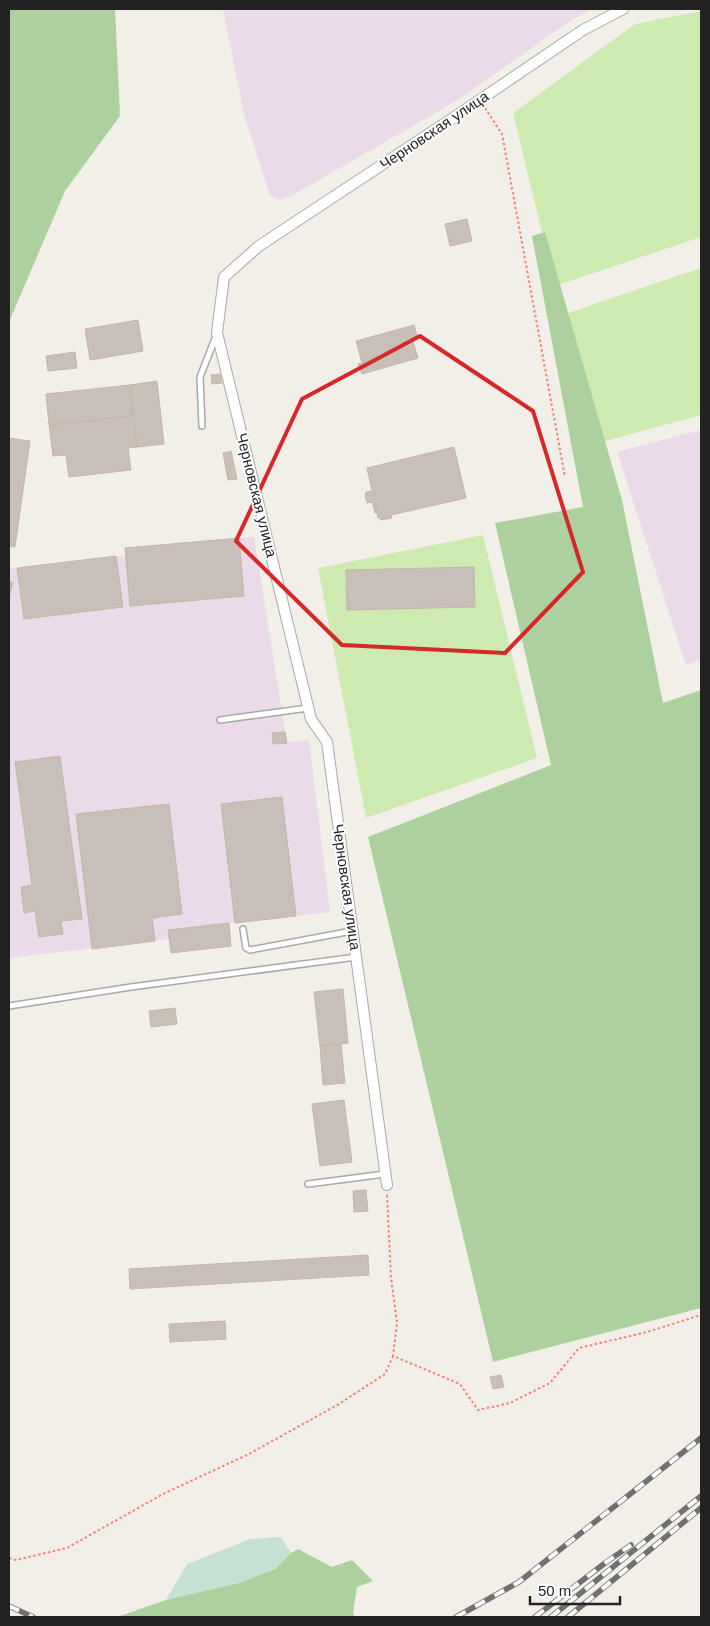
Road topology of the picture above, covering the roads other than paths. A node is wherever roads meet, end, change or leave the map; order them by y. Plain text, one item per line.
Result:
1 (624, 9) edge
2 (217, 333) junction
3 (202, 426) dead end
4 (308, 708) junction
5 (220, 720) dead end
6 (243, 930) dead end
7 (352, 931) junction
8 (356, 957) junction
9 (9, 1006) edge
10 (386, 1180) joint
11 (308, 1184) dead end

1 - 2 street, Черновская улица
2 - 3 lane
2 - 4 street, Черновская улица
4 - 5 lane
4 - 7 street, Черновская улица
6 - 7 lane
7 - 8 street, Черновская улица
8 - 9 lane
8 - 10 street, Черновская улица
10 - 11 lane

